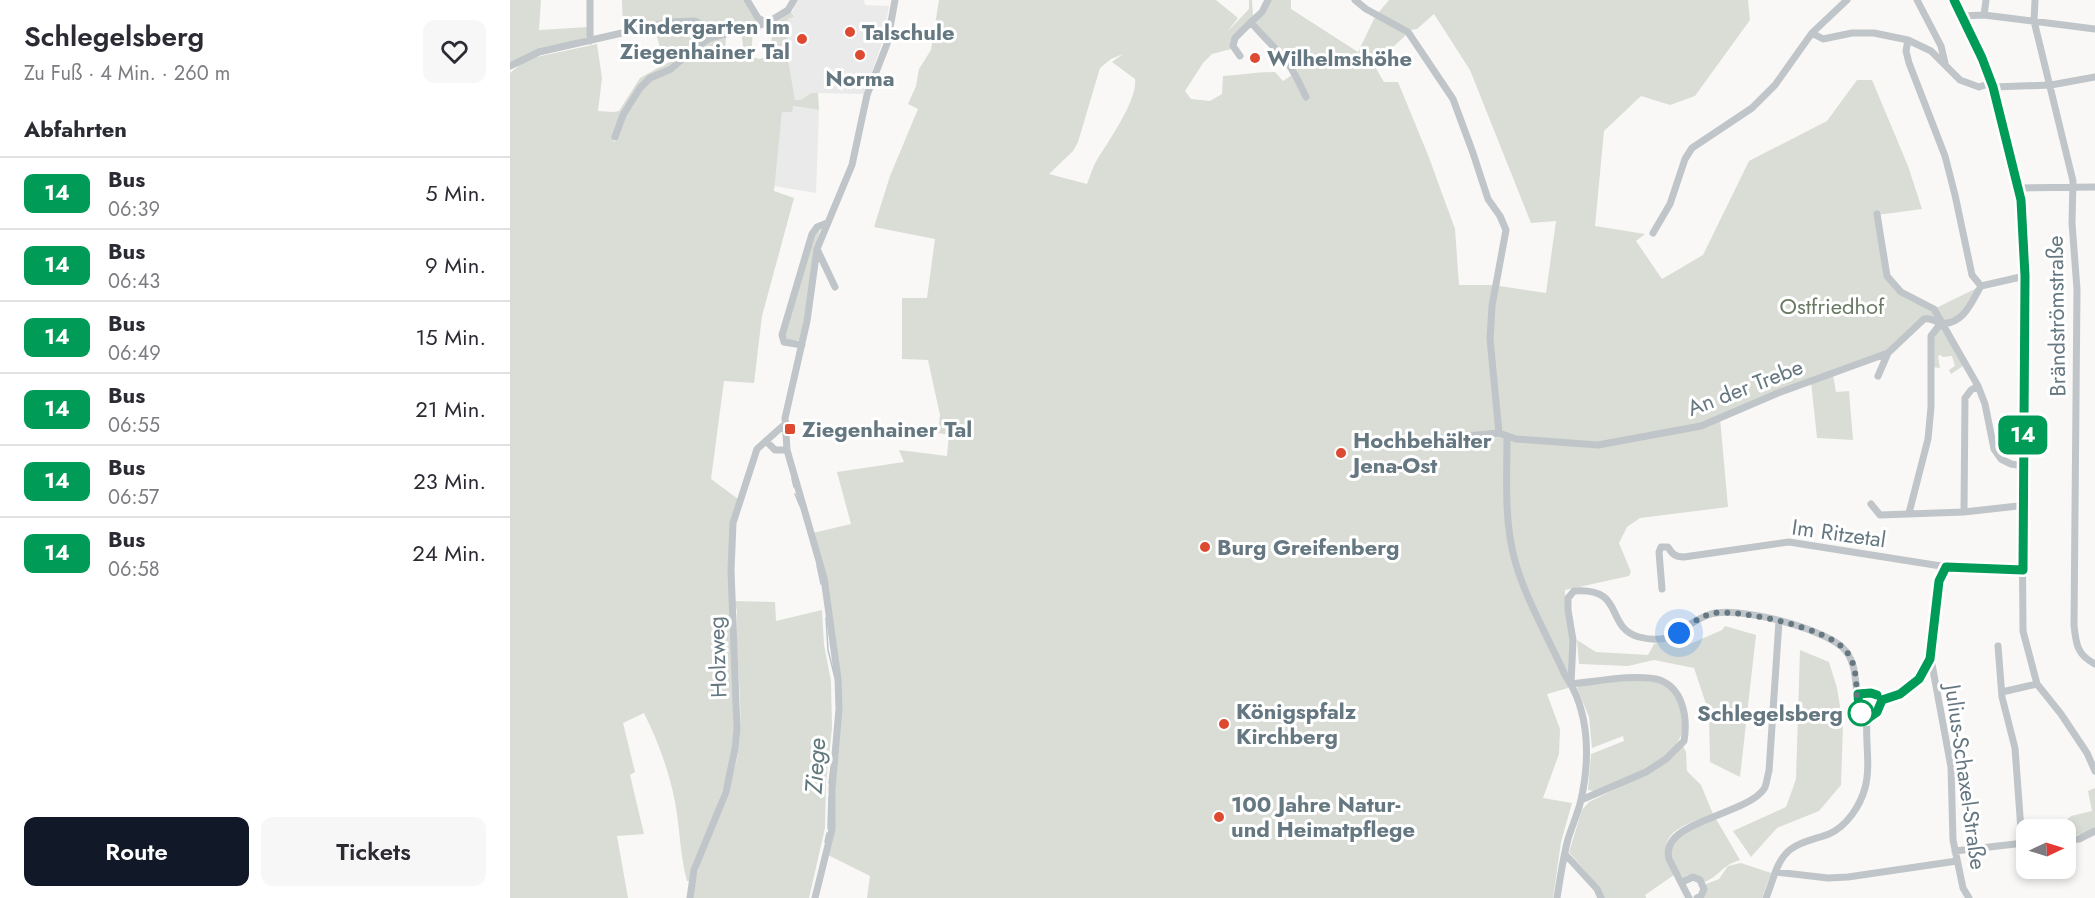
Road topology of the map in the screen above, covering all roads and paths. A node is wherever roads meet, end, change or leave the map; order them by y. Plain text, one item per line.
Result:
1 (590, 0) edge
2 (747, 0) edge
3 (794, 0) edge
4 (894, 0) edge
5 (1268, 0) edge
6 (1355, 0) edge
7 (1847, 0) edge
8 (1917, 0) edge
9 (1954, 0) edge
10 (1986, 0) edge
11 (2036, 0) edge
12 (1984, 15) junction
13 (1962, 16) junction
14 (2034, 21) junction
15 (1251, 22) junction
16 (768, 23) junction
17 (2095, 29) edge
18 (1812, 33) junction
19 (717, 35) junction
20 (1908, 40) junction
21 (590, 41) junction
22 (1240, 56) dead end
23 (1946, 65) junction
24 (510, 66) edge
25 (2095, 77) edge
26 (1992, 85) junction
27 (2050, 85) junction
28 (1306, 97) dead end
29 (615, 137) dead end
30 (2095, 187) edge
31 (2019, 188) junction
32 (2073, 188) junction
33 (1877, 214) dead end
34 (827, 223) junction
35 (1653, 233) dead end
36 (817, 249) junction
37 (2025, 276) junction
38 (1981, 286) junction
39 (835, 287) dead end
40 (1941, 323) junction
41 (802, 345) junction
42 (1888, 353) junction
43 (1878, 376) dead end
44 (1978, 386) junction
45 (784, 424) junction
46 (1499, 434) junction
47 (1507, 437) junction
48 (1433, 439) dead end
49 (766, 441) junction
50 (787, 450) junction
51 (2023, 465) junction
52 (1872, 504) dead end
53 (2018, 506) dead end
54 (1964, 512) junction
55 (1909, 513) junction
56 (1946, 567) junction
57 (2023, 570) junction
58 (1662, 589) dead end
59 (1779, 621) junction
60 (1998, 646) dead end
61 (1930, 659) junction
62 (2095, 664) edge
63 (1571, 684) junction
64 (2034, 684) junction
65 (2002, 692) junction
66 (1858, 694) junction
67 (1882, 700) junction
68 (1867, 719) junction
69 (2095, 771) edge
70 (1581, 800) junction
71 (2022, 819) edge
72 (2095, 831) edge
73 (2076, 838) edge
74 (2016, 844) edge
75 (1955, 851) junction
76 (1565, 854) junction
77 (1957, 861) junction
78 (1776, 872) junction
79 (1682, 882) junction
80 (690, 898) edge
81 (815, 898) edge
82 (1557, 898) edge
83 (1601, 898) edge
84 (1689, 898) edge
85 (1697, 898) edge
86 (1766, 898) edge
87 (1969, 898) edge

1 - 21 street
2 - 16 street
3 - 16 street
4 - 34 street
5 - 15 street
6 - 46 street
7 - 18 street
8 - 23 street
9 - 13 street
10 - 12 street
11 - 14 street, Brändströmstraße
12 - 13 street
12 - 14 street
13 - 26 street
14 - 17 street
14 - 27 street, Brändströmstraße
15 - 22 street
15 - 28 street
16 - 19 street
18 - 20 street
18 - 35 street
19 - 21 street
19 - 29 street
20 - 23 street
20 - 38 street
21 - 24 street
23 - 26 street
25 - 27 street
26 - 27 street
26 - 31 street
27 - 32 street, Brändströmstraße
30 - 32 street
31 - 32 street
31 - 37 street
32 - 62 street, Brändströmstraße
33 - 40 street
34 - 36 street
34 - 41 street
36 - 39 street
36 - 41 street
37 - 38 street
37 - 51 street
38 - 40 street, An der Trebe
40 - 42 street, An der Trebe
40 - 44 street
40 - 55 street
41 - 45 street
42 - 43 street, An der Trebe
42 - 47 street, An der Trebe
44 - 51 street
44 - 54 street
45 - 49 street, Holzweg
45 - 50 street
46 - 47 street, An der Trebe
46 - 48 street, An der Trebe
47 - 63 street
49 - 50 street
49 - 80 street, Holzweg
50 - 81 street
51 - 57 street
52 - 55 street
53 - 54 street
54 - 55 street
56 - 57 street, Im Ritzetal
56 - 58 street, Im Ritzetal
56 - 61 street
57 - 64 street
59 - 63 street
59 - 66 street
59 - 79 street
60 - 65 street
61 - 67 street
61 - 75 street, Julius-Schaxel-Straße
63 - 70 street
63 - 70 street
64 - 65 street
64 - 69 street
65 - 71 street
66 - 67 street
66 - 68 street
67 - 68 street
68 - 78 street
70 - 76 street
72 - 73 street
74 - 75 street
75 - 77 street, Julius-Schaxel-Straße
76 - 82 street
76 - 83 street
77 - 78 street
77 - 87 street, Julius-Schaxel-Straße
78 - 86 street
79 - 84 street
79 - 85 street

